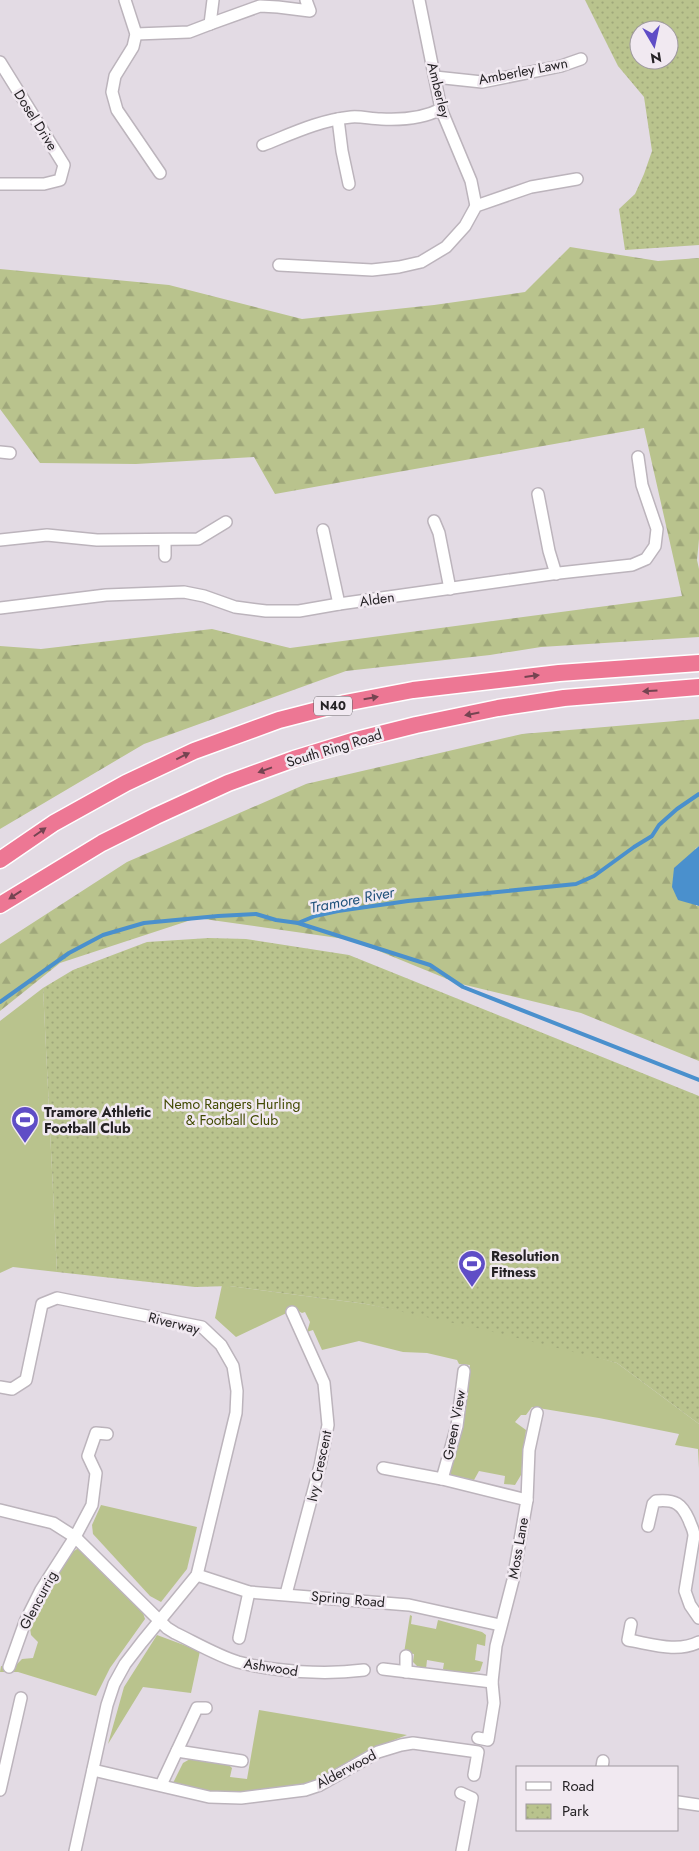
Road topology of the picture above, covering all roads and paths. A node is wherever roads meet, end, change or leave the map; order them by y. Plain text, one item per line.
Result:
1 (125, 0) edge
2 (213, 0) edge
3 (306, 0) edge
4 (419, 0) edge
5 (210, 24) junction
6 (136, 34) junction
7 (581, 59) dead end
8 (0, 62) edge
9 (435, 77) junction
10 (441, 109) junction
11 (338, 119) junction
12 (263, 145) dead end
13 (160, 173) dead end
14 (577, 179) dead end
15 (0, 184) edge
16 (349, 184) dead end
17 (476, 206) junction
18 (279, 265) dead end
19 (638, 456) dead end
20 (652, 472) dead end
21 (640, 474) junction
22 (538, 494) dead end
23 (434, 521) dead end
24 (226, 522) dead end
25 (323, 530) dead end
26 (0, 540) edge
27 (165, 540) junction
28 (166, 556) dead end
29 (556, 574) junction
30 (450, 589) junction
31 (339, 604) junction
32 (0, 608) edge
33 (699, 663) edge
34 (699, 687) edge
35 (0, 860) edge
36 (0, 905) edge
37 (292, 1312) dead end
38 (464, 1371) dead end
39 (0, 1387) edge
40 (537, 1413) dead end
41 (108, 1434) dead end
42 (383, 1468) dead end
43 (442, 1479) junction
44 (526, 1500) junction
45 (0, 1510) edge
46 (648, 1526) dead end
47 (75, 1537) junction
48 (197, 1575) junction
49 (249, 1592) junction
50 (286, 1594) junction
51 (699, 1618) edge
52 (159, 1621) junction
53 (631, 1624) dead end
54 (500, 1625) junction
55 (239, 1638) dead end
56 (699, 1642) edge
57 (406, 1656) dead end
58 (9, 1667) dead end
59 (383, 1669) dead end
60 (364, 1670) dead end
61 (406, 1672) junction
62 (492, 1682) junction
63 (21, 1698) dead end
64 (206, 1708) dead end
65 (478, 1738) dead end
66 (177, 1751) junction
67 (242, 1762) dead end
68 (93, 1770) junction
69 (474, 1775) dead end
70 (161, 1786) junction
71 (0, 1790) edge
72 (461, 1793) dead end
73 (679, 1802) edge
74 (699, 1806) edge
75 (75, 1851) edge
76 (462, 1851) edge

1 - 6 street
2 - 5 street
3 - 5 street
4 - 9 street, Amberley
5 - 6 street
6 - 13 street
7 - 9 street, Amberley Lawn
8 - 15 street, Dosel Drive
9 - 10 street, Amberley
10 - 11 street
10 - 17 street, Amberley
11 - 12 street
11 - 16 street
14 - 17 street
17 - 18 street
19 - 21 street, Alden
20 - 21 street
21 - 29 street, Alden
22 - 29 street
23 - 30 street
24 - 27 street
25 - 31 street
26 - 27 street
27 - 28 street
29 - 30 street, Alden
30 - 31 street, Alden
31 - 32 street, Alden
35 -> 33 highway, N40
34 -> 36 highway, South Ring Road
37 - 50 street, Ivy Crescent
38 - 43 street, Green View
39 - 48 street, Riverway
40 - 44 street, Moss Lane
41 - 47 street, Glencurrig
42 - 43 street, Green View
43 - 44 street, Green View
44 - 54 street, Moss Lane
45 - 47 street
46 - 51 street
47 - 52 street
47 - 58 street, Glencurrig
48 - 49 street, Spring Road
48 - 52 street
49 - 50 street, Spring Road
49 - 55 street
50 - 54 street, Spring Road
52 - 60 street, Ashwood
52 - 68 street
53 - 56 street
54 - 62 street, Moss Lane
57 - 61 street
59 - 61 street
61 - 62 street
62 - 65 street, Moss Lane
63 - 71 street
64 - 66 street
66 - 67 street
66 - 70 street
68 - 70 street, Alderwood
68 - 75 street
69 - 70 street, Alderwood
72 - 76 street
73 - 74 street

